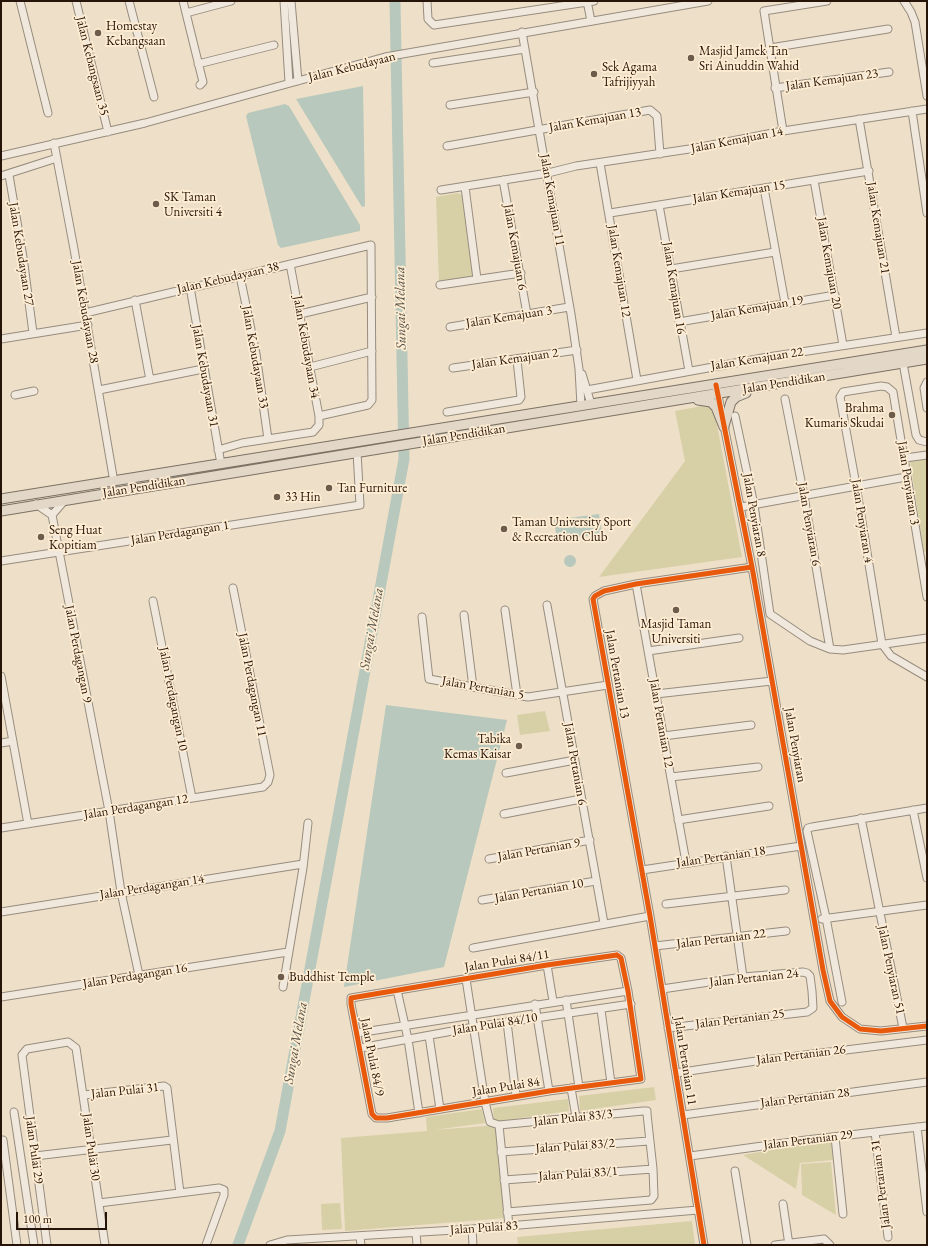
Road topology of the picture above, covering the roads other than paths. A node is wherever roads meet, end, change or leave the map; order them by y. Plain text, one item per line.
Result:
1 (20, 1) edge
2 (76, 1) edge
3 (129, 1) edge
4 (183, 1) edge
5 (230, 1) edge
6 (284, 1) edge
7 (290, 1) edge
8 (427, 1) edge
9 (589, 1) edge
10 (708, 1) edge
11 (827, 1) edge
12 (904, 1) edge
13 (186, 13) junction
14 (591, 21) junction
15 (888, 28) dead end
16 (522, 32) junction
17 (274, 45) dead end
18 (770, 48) junction
19 (525, 49) junction
20 (433, 63) dead end
21 (198, 64) junction
22 (889, 72) dead end
23 (298, 81) junction
24 (289, 83) junction
25 (201, 84) dead end
26 (775, 88) junction
27 (534, 92) junction
28 (927, 96) edge
29 (154, 97) dead end
30 (450, 105) dead end
31 (927, 109) edge
32 (912, 111) junction
33 (48, 112) dead end
34 (859, 119) junction
35 (540, 130) junction
36 (783, 131) junction
37 (108, 132) junction
38 (54, 143) junction
39 (448, 146) dead end
40 (660, 154) junction
41 (1, 156) edge
42 (58, 158) junction
43 (600, 163) junction
44 (869, 171) junction
45 (548, 173) junction
46 (9, 175) junction
47 (1, 176) edge
48 (504, 180) junction
49 (814, 180) junction
50 (465, 186) junction
51 (764, 188) junction
52 (441, 190) dead end
53 (659, 205) junction
54 (610, 213) junction
55 (927, 213) edge
56 (775, 252) junction
57 (290, 264) junction
58 (671, 269) junction
59 (521, 273) junction
60 (240, 276) junction
61 (478, 279) junction
62 (440, 285) dead end
63 (190, 287) junction
64 (835, 295) junction
65 (372, 297) junction
66 (135, 300) junction
67 (785, 303) junction
68 (569, 307) junction
69 (84, 312) junction
70 (300, 314) junction
71 (527, 314) junction
72 (679, 322) junction
73 (88, 325) junction
74 (450, 326) dead end
75 (33, 333) junction
76 (927, 333) edge
77 (896, 337) junction
78 (1, 339) edge
79 (843, 345) junction
80 (577, 350) junction
81 (927, 350) edge
82 (372, 351) junction
83 (927, 359) edge
84 (517, 360) junction
85 (904, 363) junction
86 (310, 367) junction
87 (453, 368) dead end
88 (580, 369) junction
89 (203, 370) junction
90 (689, 370) junction
91 (150, 380) junction
92 (637, 380) junction
93 (927, 382) edge
94 (766, 386) junction
95 (98, 390) junction
96 (587, 390) junction
97 (717, 390) junction
98 (34, 391) dead end
99 (892, 392) joint
100 (15, 396) dead end
101 (785, 399) dead end
102 (672, 401) junction
103 (591, 404) junction
104 (581, 406) junction
105 (927, 408) edge
106 (447, 412) dead end
107 (318, 416) junction
108 (735, 416) dead end
109 (724, 427) junction
110 (268, 439) junction
111 (927, 442) edge
112 (218, 450) junction
113 (357, 452) junction
114 (927, 455) edge
115 (904, 458) junction
116 (221, 464) junction
117 (906, 477) junction
118 (114, 482) junction
119 (856, 485) junction
120 (804, 496) junction
121 (1, 499) edge
122 (65, 500) junction
123 (36, 504) junction
124 (754, 505) junction
125 (741, 507) junction
126 (1, 510) edge
127 (52, 515) junction
128 (59, 552) junction
129 (924, 556) edge
130 (1, 561) edge
131 (752, 568) junction
132 (636, 584) junction
133 (233, 588) dead end
134 (927, 597) edge
135 (153, 601) dead end
136 (546, 605) dead end
137 (505, 610) dead end
138 (464, 615) dead end
139 (422, 617) dead end
140 (739, 638) dead end
141 (927, 638) edge
142 (882, 644) junction
143 (830, 649) junction
144 (648, 651) junction
145 (1, 676) edge
146 (927, 677) edge
147 (772, 681) junction
148 (608, 685) junction
149 (473, 687) junction
150 (563, 692) junction
151 (656, 694) junction
152 (517, 695) junction
153 (751, 725) dead end
154 (663, 736) junction
155 (13, 741) junction
156 (1, 743) edge
157 (575, 760) junction
158 (758, 767) dead end
159 (506, 773) dead end
160 (671, 777) junction
161 (268, 782) joint
162 (192, 798) junction
163 (581, 799) junction
164 (768, 806) dead end
165 (927, 808) edge
166 (914, 810) junction
167 (109, 811) junction
168 (504, 814) dead end
169 (861, 818) junction
170 (678, 820) junction
171 (308, 823) dead end
172 (28, 824) junction
173 (1, 828) edge
174 (590, 840) junction
175 (801, 846) junction
176 (726, 856) junction
177 (488, 859) dead end
178 (686, 862) junction
179 (303, 864) junction
180 (642, 870) junction
181 (927, 878) edge
182 (596, 881) junction
183 (785, 890) dead end
184 (121, 892) junction
185 (731, 896) junction
186 (482, 900) dead end
187 (666, 904) dead end
188 (927, 905) edge
189 (878, 911) junction
190 (1, 912) edge
191 (650, 916) junction
192 (826, 918) junction
193 (815, 920) junction
194 (604, 923) junction
195 (786, 931) dead end
196 (737, 938) junction
197 (655, 946) junction
198 (473, 948) dead end
199 (288, 952) junction
200 (547, 965) junction
201 (139, 975) junction
202 (743, 977) junction
203 (466, 979) junction
204 (283, 988) dead end
205 (662, 989) junction
206 (397, 990) junction
207 (628, 991) junction
208 (1, 997) edge
209 (350, 1000) joint
210 (566, 1000) junction
211 (553, 1001) junction
212 (842, 1002) dead end
213 (536, 1004) junction
214 (631, 1004) junction
215 (601, 1010) junction
216 (811, 1010) joint
217 (569, 1012) junction
218 (472, 1014) junction
219 (538, 1017) junction
220 (507, 1022) junction
221 (404, 1025) junction
222 (927, 1026) edge
223 (474, 1027) junction
224 (668, 1028) junction
225 (903, 1028) junction
226 (357, 1033) junction
227 (429, 1036) junction
228 (408, 1039) junction
229 (927, 1040) edge
230 (76, 1048) joint
231 (360, 1048) junction
232 (676, 1073) junction
233 (641, 1079) joint
234 (927, 1082) edge
235 (611, 1083) junction
236 (575, 1088) junction
237 (548, 1091) junction
238 (84, 1095) junction
239 (516, 1096) junction
240 (485, 1102) junction
241 (440, 1109) junction
242 (14, 1112) dead end
243 (419, 1113) junction
244 (683, 1115) junction
245 (374, 1117) joint
246 (576, 1117) junction
247 (498, 1125) junction
248 (927, 1126) edge
249 (917, 1127) junction
250 (875, 1132) junction
251 (16, 1137) junction
252 (835, 1137) junction
253 (2, 1140) edge
254 (172, 1140) junction
255 (649, 1141) junction
256 (92, 1150) junction
257 (501, 1152) junction
258 (34, 1156) junction
259 (690, 1156) junction
260 (653, 1169) junction
261 (735, 1171) dead end
262 (504, 1180) junction
263 (180, 1193) junction
264 (99, 1203) junction
265 (783, 1204) dead end
266 (698, 1210) junction
267 (507, 1212) junction
268 (927, 1212) edge
269 (843, 1214) dead end
270 (509, 1226) junction
271 (472, 1229) junction
272 (416, 1232) junction
273 (360, 1237) junction
274 (888, 1237) dead end
275 (789, 1244) edge
276 (17, 1245) edge
277 (34, 1245) edge
278 (47, 1245) edge
279 (105, 1245) edge
280 (206, 1245) edge
281 (270, 1245) edge
282 (361, 1245) edge
283 (417, 1245) edge
284 (474, 1245) edge
285 (704, 1245) edge
286 (747, 1245) edge
287 (776, 1245) edge
288 (830, 1245) edge

1 - 33 street
2 - 37 street, Jalan Kebangsaan 35
3 - 29 street
4 - 13 street
5 - 13 street
6 - 24 street
7 - 23 street
8 - 9 street
9 - 14 street
10 - 14 street, Jalan Kebudayaan
11 - 18 street
12 - 28 street
13 - 21 street
14 - 16 street, Jalan Kebudayaan
15 - 18 street
16 - 19 street, Jalan Kemajuan 11
16 - 23 street, Jalan Kebudayaan
17 - 21 street
18 - 26 street
19 - 20 street
19 - 27 street, Jalan Kemajuan 11
21 - 25 street
22 - 26 street, Jalan Kemajuan 23
23 - 24 street, Jalan Kebudayaan
24 - 37 street, Jalan Kebudayaan
26 - 36 street
27 - 30 street
27 - 35 street, Jalan Kemajuan 11
31 - 32 street, Jalan Kemajuan 14
32 - 34 street, Jalan Kemajuan 14
32 - 55 street
34 - 36 street, Jalan Kemajuan 14
34 - 44 street, Jalan Kemajuan 21
35 - 39 street
35 - 40 street, Jalan Kemajuan 13
35 - 45 street, Jalan Kemajuan 11
36 - 40 street, Jalan Kemajuan 14
37 - 38 street, Jalan Kebudayaan
38 - 41 street, Jalan Kebudayaan
38 - 42 street, Jalan Kebudayaan 28
40 - 43 street, Jalan Kemajuan 14
42 - 46 street
42 - 69 street, Jalan Kebudayaan 28
43 - 45 street, Jalan Kemajuan 14
43 - 54 street, Jalan Kemajuan 12
44 - 49 street, Jalan Kemajuan 15
44 - 77 street, Jalan Kemajuan 21
45 - 48 street, Jalan Kemajuan 14
45 - 68 street, Jalan Kemajuan 11
46 - 47 street
46 - 75 street, Jalan Kebudayaan 27
48 - 50 street, Jalan Kemajuan 14
48 - 59 street, Jalan Kemajuan 6
49 - 51 street, Jalan Kemajuan 15
49 - 64 street, Jalan Kemajuan 20
50 - 52 street, Jalan Kemajuan 14
50 - 61 street
51 - 53 street, Jalan Kemajuan 15
51 - 56 street
53 - 54 street, Jalan Kemajuan 15
53 - 58 street, Jalan Kemajuan 16
54 - 92 street, Jalan Kemajuan 12
56 - 58 street
56 - 67 street
57 - 60 street, Jalan Kebudayaan 38
57 - 65 street, Jalan Kebudayaan 38
57 - 70 street, Jalan Kebudayaan 34
58 - 72 street, Jalan Kemajuan 16
59 - 61 street
59 - 71 street, Jalan Kemajuan 6
60 - 63 street, Jalan Kebudayaan 38
60 - 110 street, Jalan Kebudayaan 33
61 - 62 street
63 - 66 street, Jalan Kebudayaan 38
63 - 89 street, Jalan Kebudayaan 31
64 - 67 street, Jalan Kemajuan 19
64 - 79 street, Jalan Kemajuan 20
65 - 70 street
65 - 82 street
66 - 69 street, Jalan Kebudayaan 38
66 - 91 street
67 - 72 street, Jalan Kemajuan 19
68 - 71 street, Jalan Kemajuan 3
68 - 80 street, Jalan Kemajuan 11
69 - 73 street, Jalan Kebudayaan 28
70 - 86 street, Jalan Kebudayaan 34
71 - 74 street, Jalan Kemajuan 3
72 - 90 street, Jalan Kemajuan 16
73 - 75 street
73 - 95 street, Jalan Kebudayaan 28
75 - 78 street
76 - 77 street, Jalan Kemajuan 22
77 - 79 street, Jalan Kemajuan 22
79 - 90 street, Jalan Kemajuan 22
80 - 84 street, Jalan Kemajuan 2
80 - 88 street, Jalan Kemajuan 11
81 - 97 main road, Jalan Pendidikan
82 - 86 street
82 - 107 street
83 - 85 main road, Jalan Pendidikan
84 - 87 street, Jalan Kemajuan 2
84 - 106 street
85 - 94 main road, Jalan Pendidikan
85 - 111 street
86 - 107 street, Jalan Kebudayaan 34
88 - 96 street, Jalan Kemajuan 11
88 - 104 street, Jalan Kemajuan 11
89 - 91 street
89 - 112 street, Jalan Kebudayaan 31
90 - 92 street, Jalan Kemajuan 22
91 - 95 street
92 - 96 street, Jalan Kemajuan 22
93 - 105 street
94 - 97 main road, Jalan Pendidikan
94 - 109 main road
95 - 118 street, Jalan Kebudayaan 28
96 - 103 street, Jalan Kemajuan 11
97 - 102 main road, Jalan Pendidikan
97 - 103 main road, Jalan Pendidikan
97 - 109 street, Jalan Penyiaran
98 - 100 street
99 - 115 street, Jalan Penyiaran 3
99 - 119 street, Jalan Penyiaran 4
101 - 120 street, Jalan Penyiaran 6
102 - 109 main road
102 - 113 main road, Jalan Pendidikan
103 - 104 main road, Jalan Pendidikan
104 - 116 main road, Jalan Pendidikan
107 - 110 street, Jalan Kebudayaan 34
108 - 124 street, Jalan Penyiaran 8
109 - 125 street, Jalan Penyiaran
110 - 112 street
112 - 116 street, Jalan Kebudayaan 31
113 - 122 main road, Jalan Pendidikan
113 - 128 street, Jalan Perdagangan 1
114 - 115 street
115 - 117 street, Jalan Penyiaran 3
116 - 118 main road, Jalan Pendidikan
117 - 119 street
117 - 129 street, Jalan Penyiaran 3
118 - 121 main road, Jalan Pendidikan
119 - 120 street
119 - 142 street, Jalan Penyiaran 4
120 - 124 street
120 - 143 street, Jalan Penyiaran 6
122 - 123 main road, Jalan Pendidikan
122 - 127 street
123 - 126 main road, Jalan Pendidikan
123 - 127 street
124 - 125 street
124 - 143 street, Jalan Penyiaran 8
125 - 131 street, Jalan Penyiaran
127 - 128 street, Jalan Perdagangan 9
128 - 130 street, Jalan Perdagangan 1
128 - 167 street, Jalan Perdagangan 9
129 - 134 street, Jalan Penyiaran 3
131 - 132 street, Jalan Pertanian 13
131 - 147 street, Jalan Penyiaran
132 - 144 street, Jalan Pertanian 12
132 - 148 street, Jalan Pertanian 13
133 - 161 street, Jalan Perdagangan 11
135 - 162 street, Jalan Perdagangan 10
136 - 150 street, Jalan Pertanian 6
137 - 152 street
138 - 149 street
139 - 149 street, Jalan Pertanian 5
140 - 144 street
141 - 142 street
142 - 143 street
142 - 146 street
144 - 151 street, Jalan Pertanian 12
145 - 155 street
147 - 151 street
147 - 175 street, Jalan Penyiaran
148 - 150 street, Jalan Pertanian 5
148 - 180 street, Jalan Pertanian 13
149 - 152 street, Jalan Pertanian 5
150 - 152 street, Jalan Pertanian 5
150 - 157 street, Jalan Pertanian 6
151 - 154 street, Jalan Pertanian 12
153 - 154 street
154 - 160 street, Jalan Pertanian 12
155 - 156 street
155 - 172 street
157 - 159 street
157 - 163 street, Jalan Pertanian 6
158 - 160 street
160 - 170 street, Jalan Pertanian 12
161 - 162 street, Jalan Perdagangan 12
162 - 167 street, Jalan Perdagangan 12
163 - 168 street
163 - 174 street, Jalan Pertanian 6
164 - 170 street
165 - 166 street
166 - 169 street
166 - 181 street
167 - 172 street, Jalan Perdagangan 12
167 - 184 street, Jalan Perdagangan 9
169 - 189 street, Jalan Penyiaran 51
169 - 192 street
170 - 178 street, Jalan Pertanian 12
171 - 179 street
172 - 173 street, Jalan Perdagangan 12
174 - 177 street, Jalan Pertanian 9
174 - 182 street, Jalan Pertanian 6
175 - 176 street, Jalan Pertanian 18
175 - 193 street, Jalan Penyiaran
176 - 178 street, Jalan Pertanian 18
176 - 185 street
178 - 180 street, Jalan Pertanian 18
179 - 184 street, Jalan Perdagangan 14
179 - 199 street
180 - 191 street, Jalan Pertanian 13
182 - 186 street, Jalan Pertanian 10
182 - 194 street, Jalan Pertanian 6
183 - 185 street
184 - 190 street, Jalan Perdagangan 14
184 - 201 street, Jalan Perdagangan 9
185 - 187 street
185 - 196 street
188 - 189 street
189 - 192 street
189 - 225 street, Jalan Penyiaran 51
191 - 194 street
191 - 197 street, Jalan Pertanian 11
192 - 193 street
192 - 212 street
193 - 225 street, Jalan Penyiaran
194 - 198 street
195 - 196 street, Jalan Pertanian 22
196 - 197 street, Jalan Pertanian 22
196 - 202 street
197 - 205 street, Jalan Pertanian 11
199 - 201 street, Jalan Perdagangan 16
199 - 204 street
200 - 203 street, Jalan Pulai 84/11
200 - 207 street, Jalan Pulai 84/11
200 - 211 street
201 - 208 street, Jalan Perdagangan 16
202 - 205 street, Jalan Pertanian 24
202 - 216 street, Jalan Pertanian 24
203 - 206 street, Jalan Pulai 84/11
203 - 218 street
205 - 224 street, Jalan Pertanian 11
206 - 209 street, Jalan Pulai 84/11
206 - 221 street
207 - 210 street
207 - 214 street, Jalan Pulai 84/11
209 - 226 street, Jalan Pulai 84/9
210 - 211 street
210 - 217 street
211 - 213 street
213 - 218 street
213 - 219 street
214 - 215 street, Jalan Pulai 84/10
214 - 233 street, Jalan Pulai 84/11
215 - 217 street, Jalan Pulai 84/10
215 - 235 street
216 - 224 street, Jalan Pertanian 25
217 - 219 street, Jalan Pulai 84/10
217 - 236 street
218 - 221 street
218 - 223 street
219 - 220 street, Jalan Pulai 84/10
219 - 237 street
220 - 223 street, Jalan Pulai 84/10
220 - 239 street
221 - 226 street
221 - 228 street
222 - 225 street, Jalan Penyiaran
223 - 227 street, Jalan Pulai 84/10
223 - 240 street
224 - 232 street, Jalan Pertanian 11
226 - 231 street, Jalan Pulai 84/9
227 - 228 street, Jalan Pulai 84/10
227 - 241 street
228 - 231 street, Jalan Pulai 84/10
228 - 243 street
229 - 232 street, Jalan Pertanian 26
230 - 238 street, Jalan Pulai 30
230 - 258 street, Jalan Pulai 29
231 - 245 street, Jalan Pulai 84/9
232 - 244 street, Jalan Pertanian 11
233 - 235 street, Jalan Pulai 84
234 - 244 street, Jalan Pertanian 28
235 - 236 street, Jalan Pulai 84
236 - 237 street, Jalan Pulai 84
236 - 246 street
237 - 239 street, Jalan Pulai 84
238 - 254 street, Jalan Pulai 31
238 - 256 street, Jalan Pulai 30
239 - 240 street, Jalan Pulai 84
240 - 241 street, Jalan Pulai 84
240 - 247 street
241 - 243 street, Jalan Pulai 84
242 - 251 street
243 - 245 street, Jalan Pulai 84
244 - 259 street, Jalan Pertanian 11
246 - 247 street, Jalan Pulai 83/3
246 - 255 street, Jalan Pulai 83/3
247 - 257 street
248 - 249 street, Jalan Pertanian 29
249 - 250 street, Jalan Pertanian 29
249 - 268 street
250 - 252 street, Jalan Pertanian 29
250 - 274 street, Jalan Pertanian 31
251 - 253 street
251 - 277 street
252 - 259 street, Jalan Pertanian 29
252 - 269 street
253 - 276 street
254 - 256 street
254 - 263 street
255 - 257 street, Jalan Pulai 83/2
255 - 260 street
256 - 258 street
256 - 264 street, Jalan Pulai 30
257 - 262 street
258 - 278 street, Jalan Pulai 29
259 - 266 street, Jalan Pertanian 11
260 - 262 street, Jalan Pulai 83/1
260 - 267 street
261 - 286 street
262 - 267 street
263 - 264 street
263 - 280 street
264 - 279 street, Jalan Pulai 30
265 - 275 street
266 - 270 street, Jalan Pulai 83
266 - 285 street, Jalan Pertanian 11
267 - 270 street
270 - 271 street, Jalan Pulai 83
271 - 272 street, Jalan Pulai 83
271 - 284 street
272 - 273 street, Jalan Pulai 83
272 - 283 street
273 - 281 street, Jalan Pulai 83
273 - 282 street
275 - 287 street
275 - 288 street

